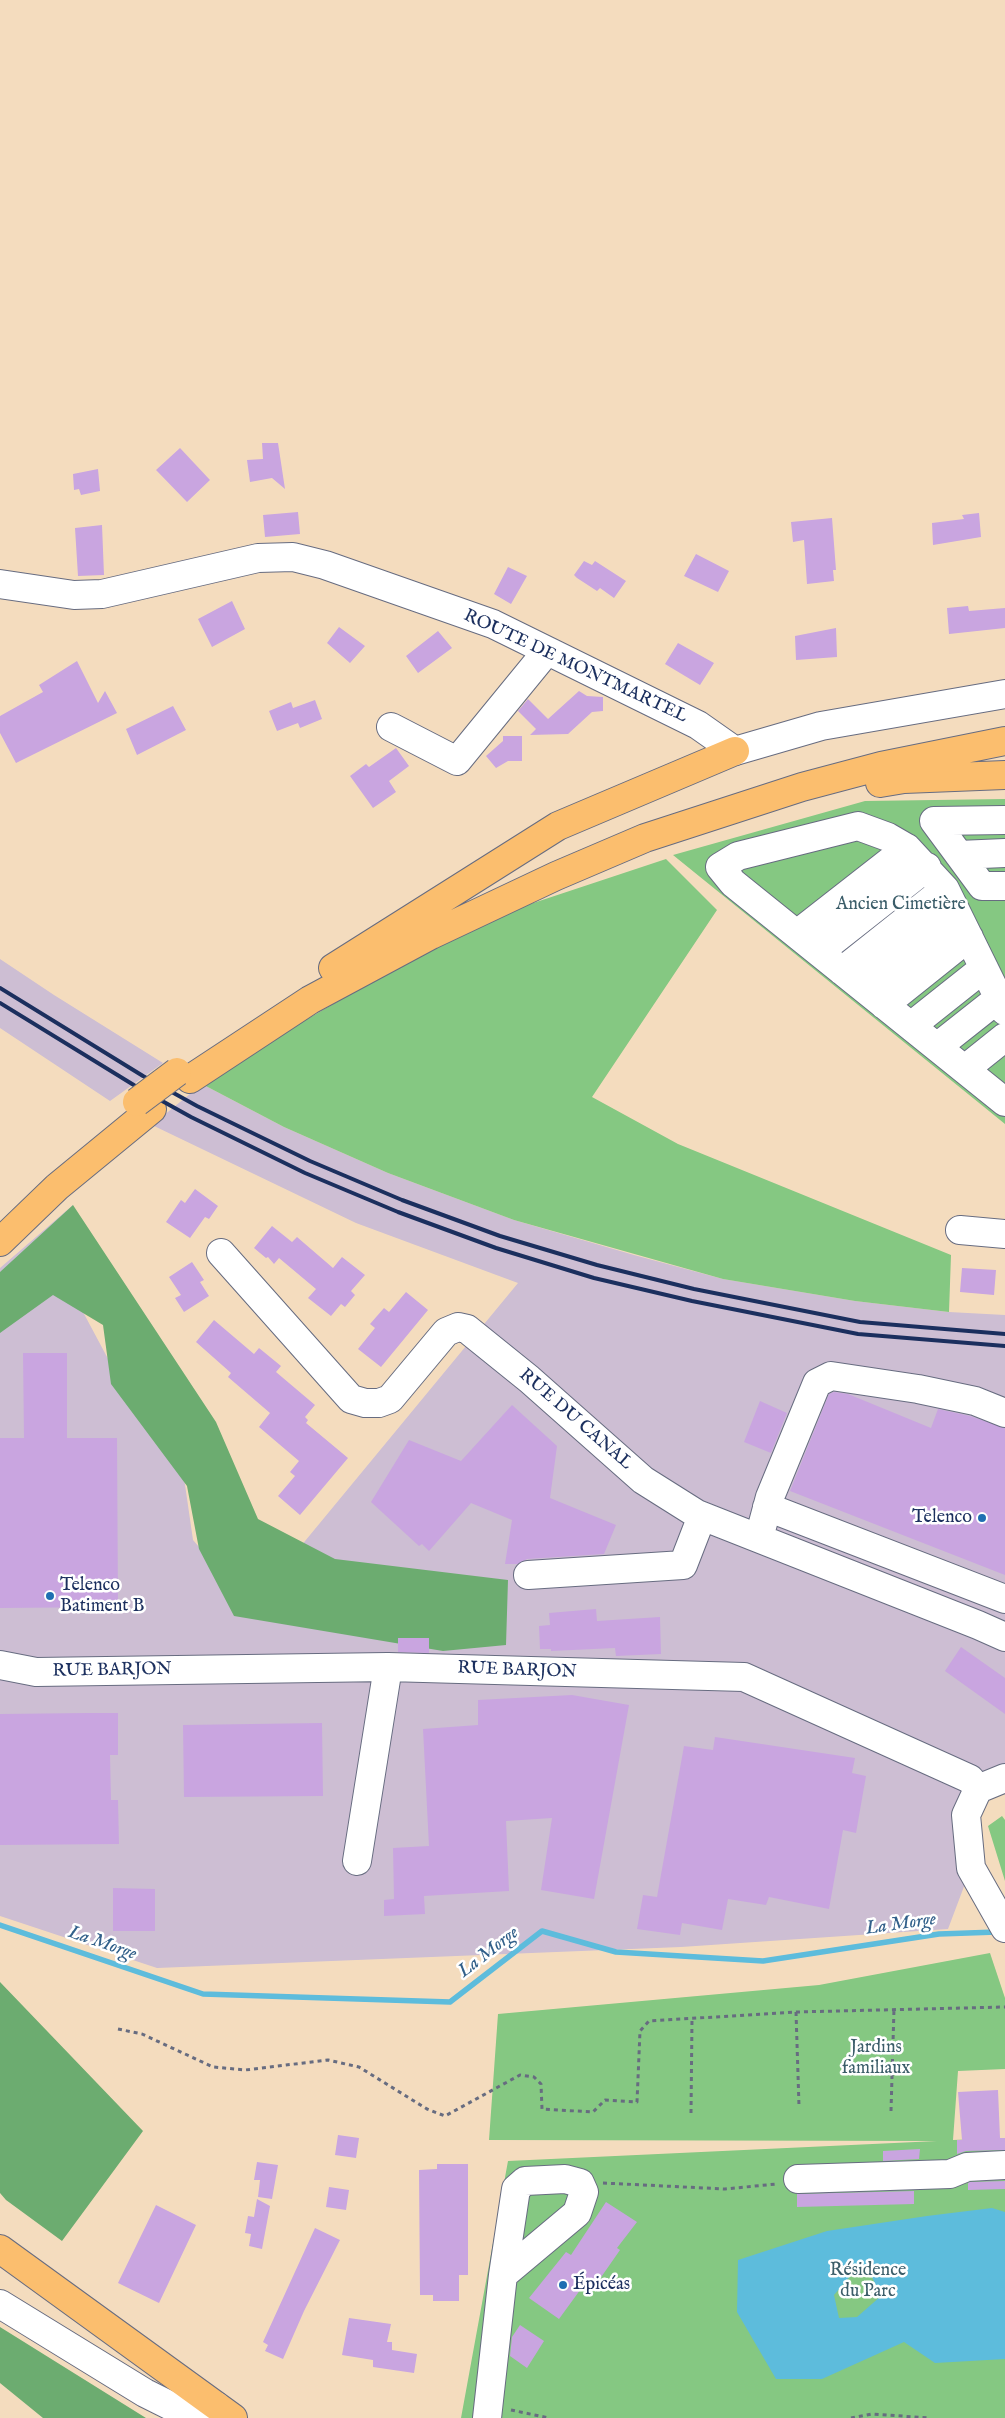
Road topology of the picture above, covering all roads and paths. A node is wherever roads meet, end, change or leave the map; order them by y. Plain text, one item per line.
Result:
1 (0, 584) edge
2 (547, 651) junction
3 (1005, 694) edge
4 (390, 727) dead end
5 (1005, 727) edge
6 (1005, 741) edge
7 (735, 751) junction
8 (1005, 775) edge
9 (1005, 820) edge
10 (645, 838) junction
11 (907, 848) junction
12 (1005, 853) edge
13 (959, 855) junction
14 (927, 867) junction
15 (1005, 886) edge
16 (945, 889) junction
17 (963, 926) junction
18 (797, 934) junction
19 (820, 952) junction
20 (984, 968) junction
21 (842, 971) junction
22 (302, 988) junction
23 (874, 996) junction
24 (1002, 1005) edge
25 (911, 1026) junction
26 (1005, 1037) edge
27 (937, 1047) junction
28 (965, 1069) junction
29 (184, 1076) junction
30 (1000, 1091) edge
31 (144, 1105) junction
32 (0, 1222) edge
33 (960, 1230) dead end
34 (1005, 1234) edge
35 (0, 1242) edge
36 (221, 1253) dead end
37 (1005, 1413) edge
38 (767, 1507) junction
39 (702, 1516) junction
40 (758, 1538) junction
41 (528, 1575) dead end
42 (1005, 1599) edge
43 (1005, 1637) edge
44 (0, 1665) edge
45 (388, 1668) junction
46 (1005, 1778) edge
47 (978, 1789) junction
48 (357, 1861) dead end
49 (1004, 1925) edge
50 (1005, 2007) edge
51 (894, 2009) junction
52 (796, 2012) junction
53 (692, 2019) junction
54 (118, 2029) dead end
55 (799, 2106) dead end
56 (691, 2112) dead end
57 (891, 2112) dead end
58 (1005, 2165) edge
59 (798, 2178) joint
60 (572, 2181) junction
61 (0, 2248) edge
62 (503, 2275) junction
63 (0, 2304) edge
64 (224, 2412) edge
65 (488, 2412) edge
66 (537, 2417) edge
67 (549, 2418) edge
68 (851, 2418) edge
69 (930, 2418) edge

1 - 2 street, ROUTE DE MONTMARTEL
2 - 4 street
2 - 7 street, ROUTE DE MONTMARTEL
3 - 7 street
5 - 22 main road
6 - 10 main road
7 - 22 main road
8 - 10 main road
9 - 13 street
10 - 29 main road
11 - 14 street
11 - 18 street
11 - 18 street
12 - 13 street
13 - 15 street
14 - 16 street
14 - 19 street
16 - 17 street
16 - 21 street
17 - 20 street
17 - 23 street
18 - 19 street
19 - 21 street
20 - 24 street
20 - 25 street
21 - 23 street
22 - 29 main road
23 - 25 street
24 - 27 street
25 - 27 street
26 - 28 street
27 - 28 street
28 - 30 street
29 - 31 main road, bridge
31 - 32 main road
31 - 35 main road
33 - 34 street
36 - 39 street, RUE DU CANAL
37 - 38 street
38 - 40 street
38 - 42 street
39 - 40 street, RUE DU CANAL
39 - 41 street
40 - 43 street, RUE DU CANAL
44 - 45 street, RUE BARJON
45 - 47 street, RUE BARJON
45 - 48 street
46 - 47 street
47 - 49 street
50 - 51 path
51 - 52 path
51 - 57 path
52 - 53 path
52 - 55 path
53 - 54 path
53 - 56 path
58 - 59 street
59 - 60 path
60 - 62 street
60 - 62 street
61 - 64 main road
62 - 65 street
63 - 64 street
65 - 66 path
66 - 67 path
68 - 69 path

